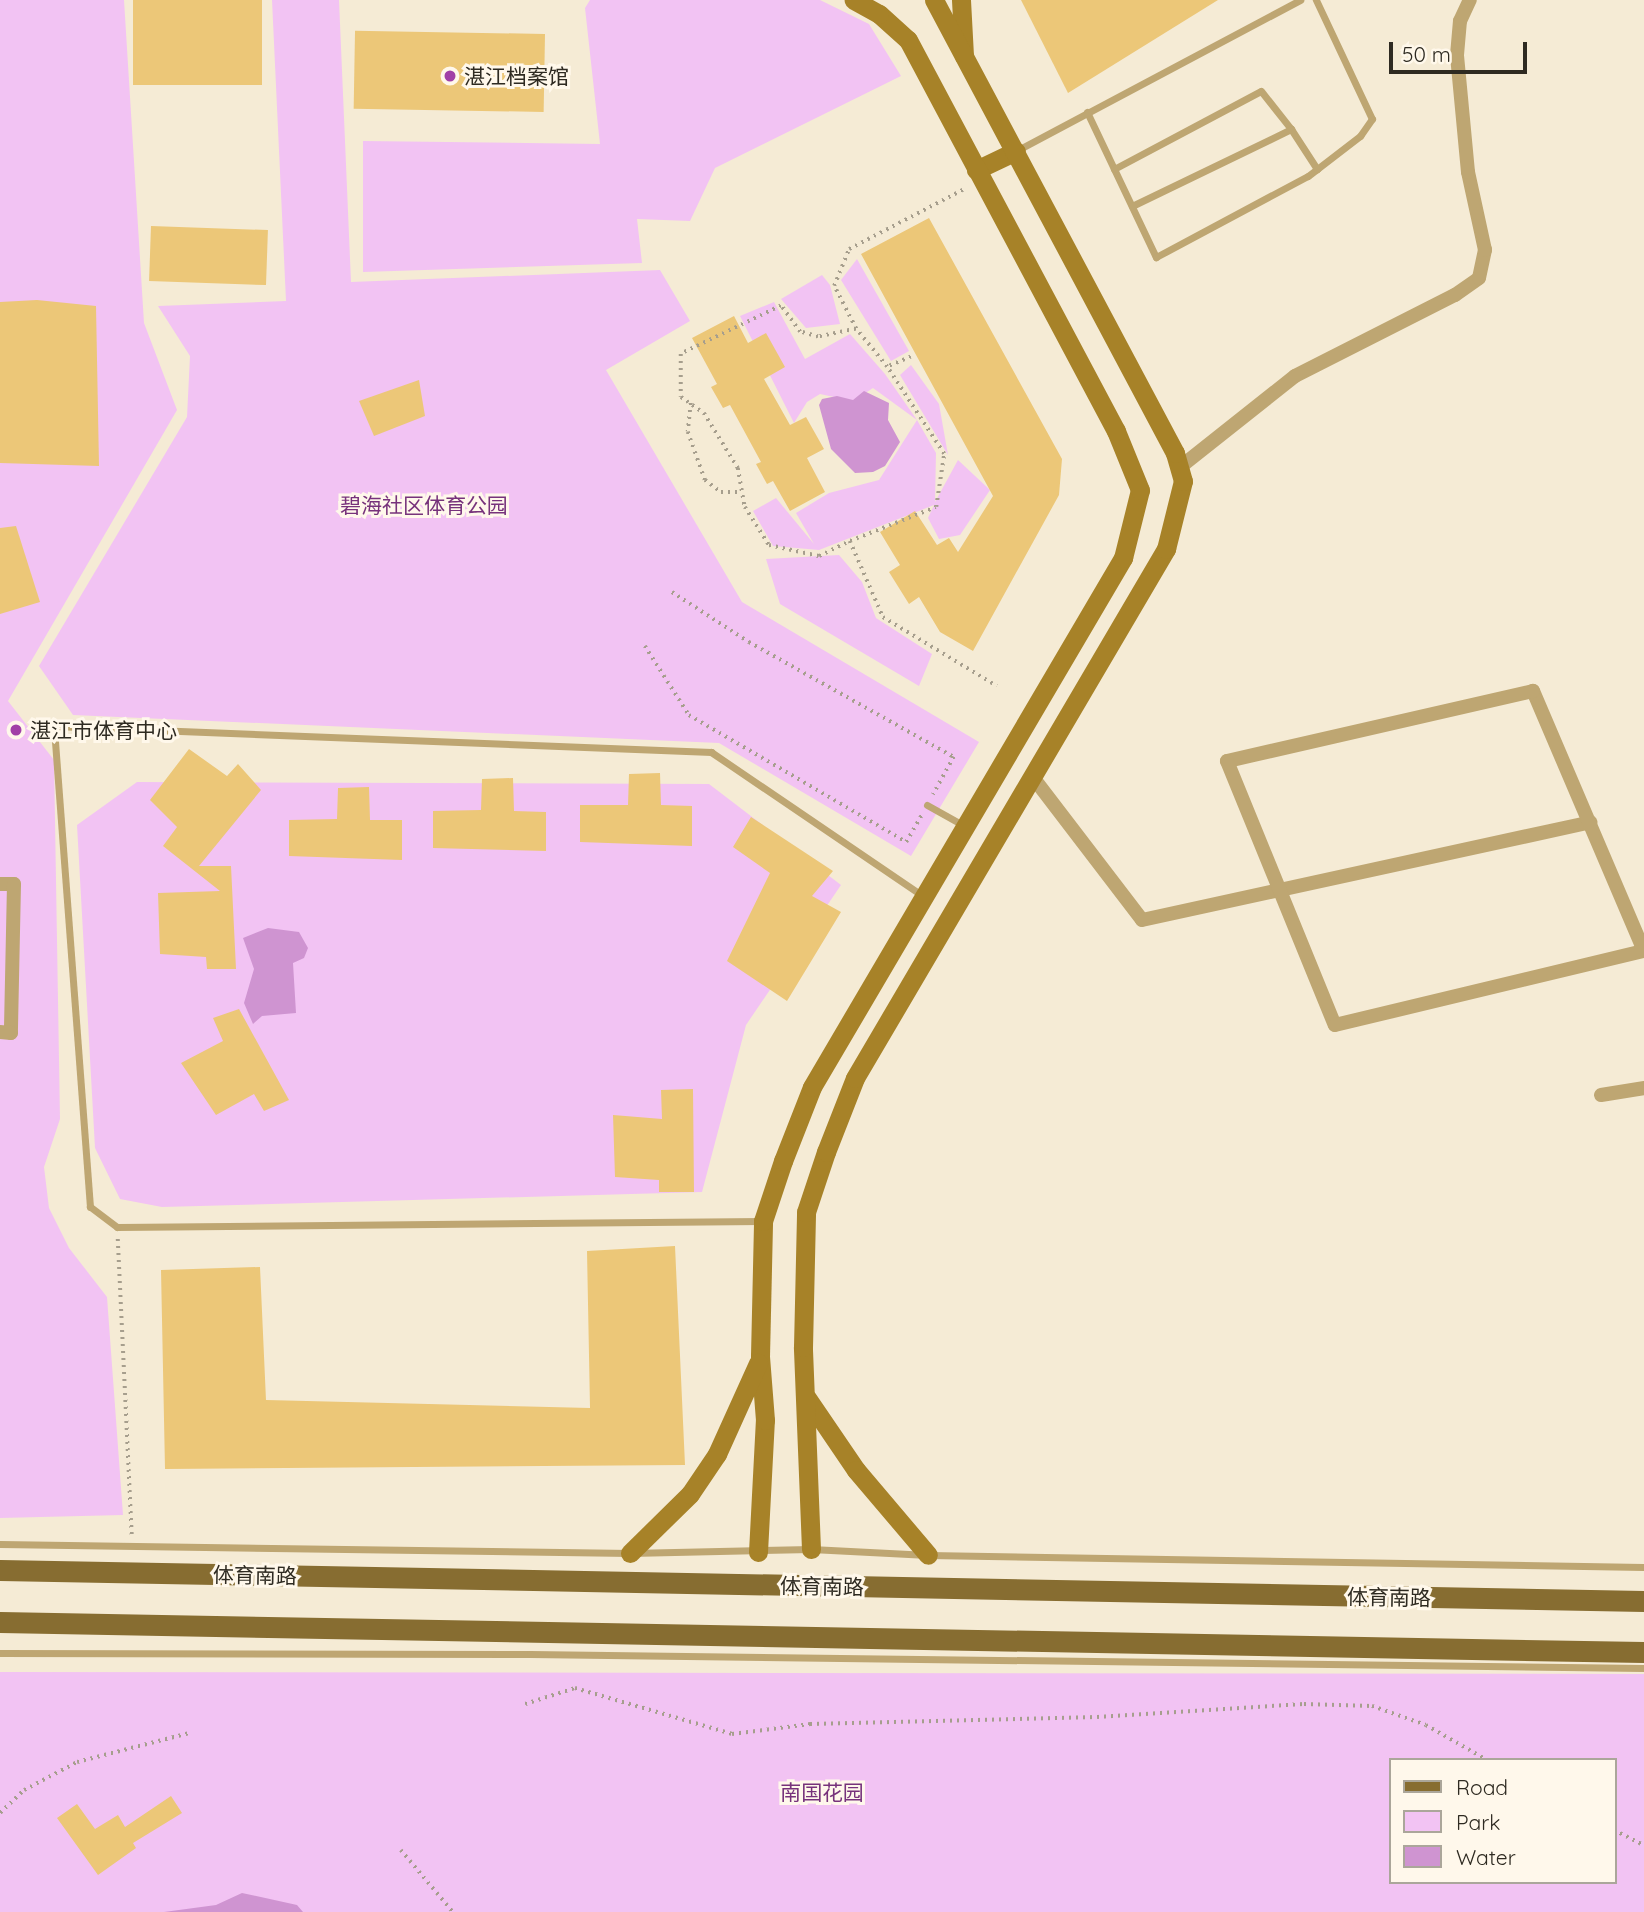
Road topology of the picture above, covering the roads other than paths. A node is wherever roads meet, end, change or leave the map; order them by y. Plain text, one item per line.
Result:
1 (854, 0) edge
2 (886, 0) edge
3 (934, 0) edge
4 (961, 0) edge
5 (1300, 0) edge
6 (1316, 0) edge
7 (1470, 0) edge
8 (908, 40) junction
9 (964, 64) junction
10 (1087, 113) junction
11 (1291, 129) junction
12 (1016, 152) junction
13 (1114, 169) junction
14 (1317, 169) junction
15 (972, 178) junction
16 (1132, 206) junction
17 (1179, 468) junction
18 (1032, 776) junction
19 (927, 805) road end
20 (1590, 822) junction
21 (965, 827) junction
22 (0, 884) edge
23 (1279, 890) junction
24 (924, 896) junction
25 (1644, 951) edge
26 (0, 1032) edge
27 (1644, 1088) edge
28 (1601, 1095) dead end
29 (763, 1222) junction
30 (760, 1356) junction
31 (807, 1398) junction
32 (0, 1544) edge
33 (811, 1549) junction
34 (758, 1552) junction
35 (630, 1553) junction
36 (928, 1555) junction
37 (1644, 1567) edge
38 (0, 1570) edge
39 (1644, 1601) edge
40 (0, 1622) edge
41 (1644, 1652) edge
42 (0, 1653) edge
43 (1644, 1668) edge

1 - 8 street
2 - 8 street
3 - 9 street
4 - 9 street
5 - 10 lane
6 - 14 lane
7 - 17 street
8 - 15 street
9 - 12 street
10 - 12 lane
10 - 13 lane
11 - 13 lane
11 - 14 lane
11 - 16 lane
12 - 15 street
12 - 17 street
13 - 16 lane
14 - 16 lane
15 - 21 street
17 - 18 street
18 - 23 street
18 - 31 street
19 - 21 lane
20 - 23 street
20 - 23 street
20 - 25 street
21 - 24 street
22 - 26 street
23 - 25 street
24 - 29 street
24 - 29 lane
27 - 28 street
29 - 30 street
30 - 34 street
30 - 35 street
31 - 33 street
31 - 36 street
32 - 35 lane
33 - 34 lane
33 - 36 lane
34 - 35 lane
36 - 37 lane
38 - 39 main road, 体育南路
40 - 41 main road
42 - 43 lane

